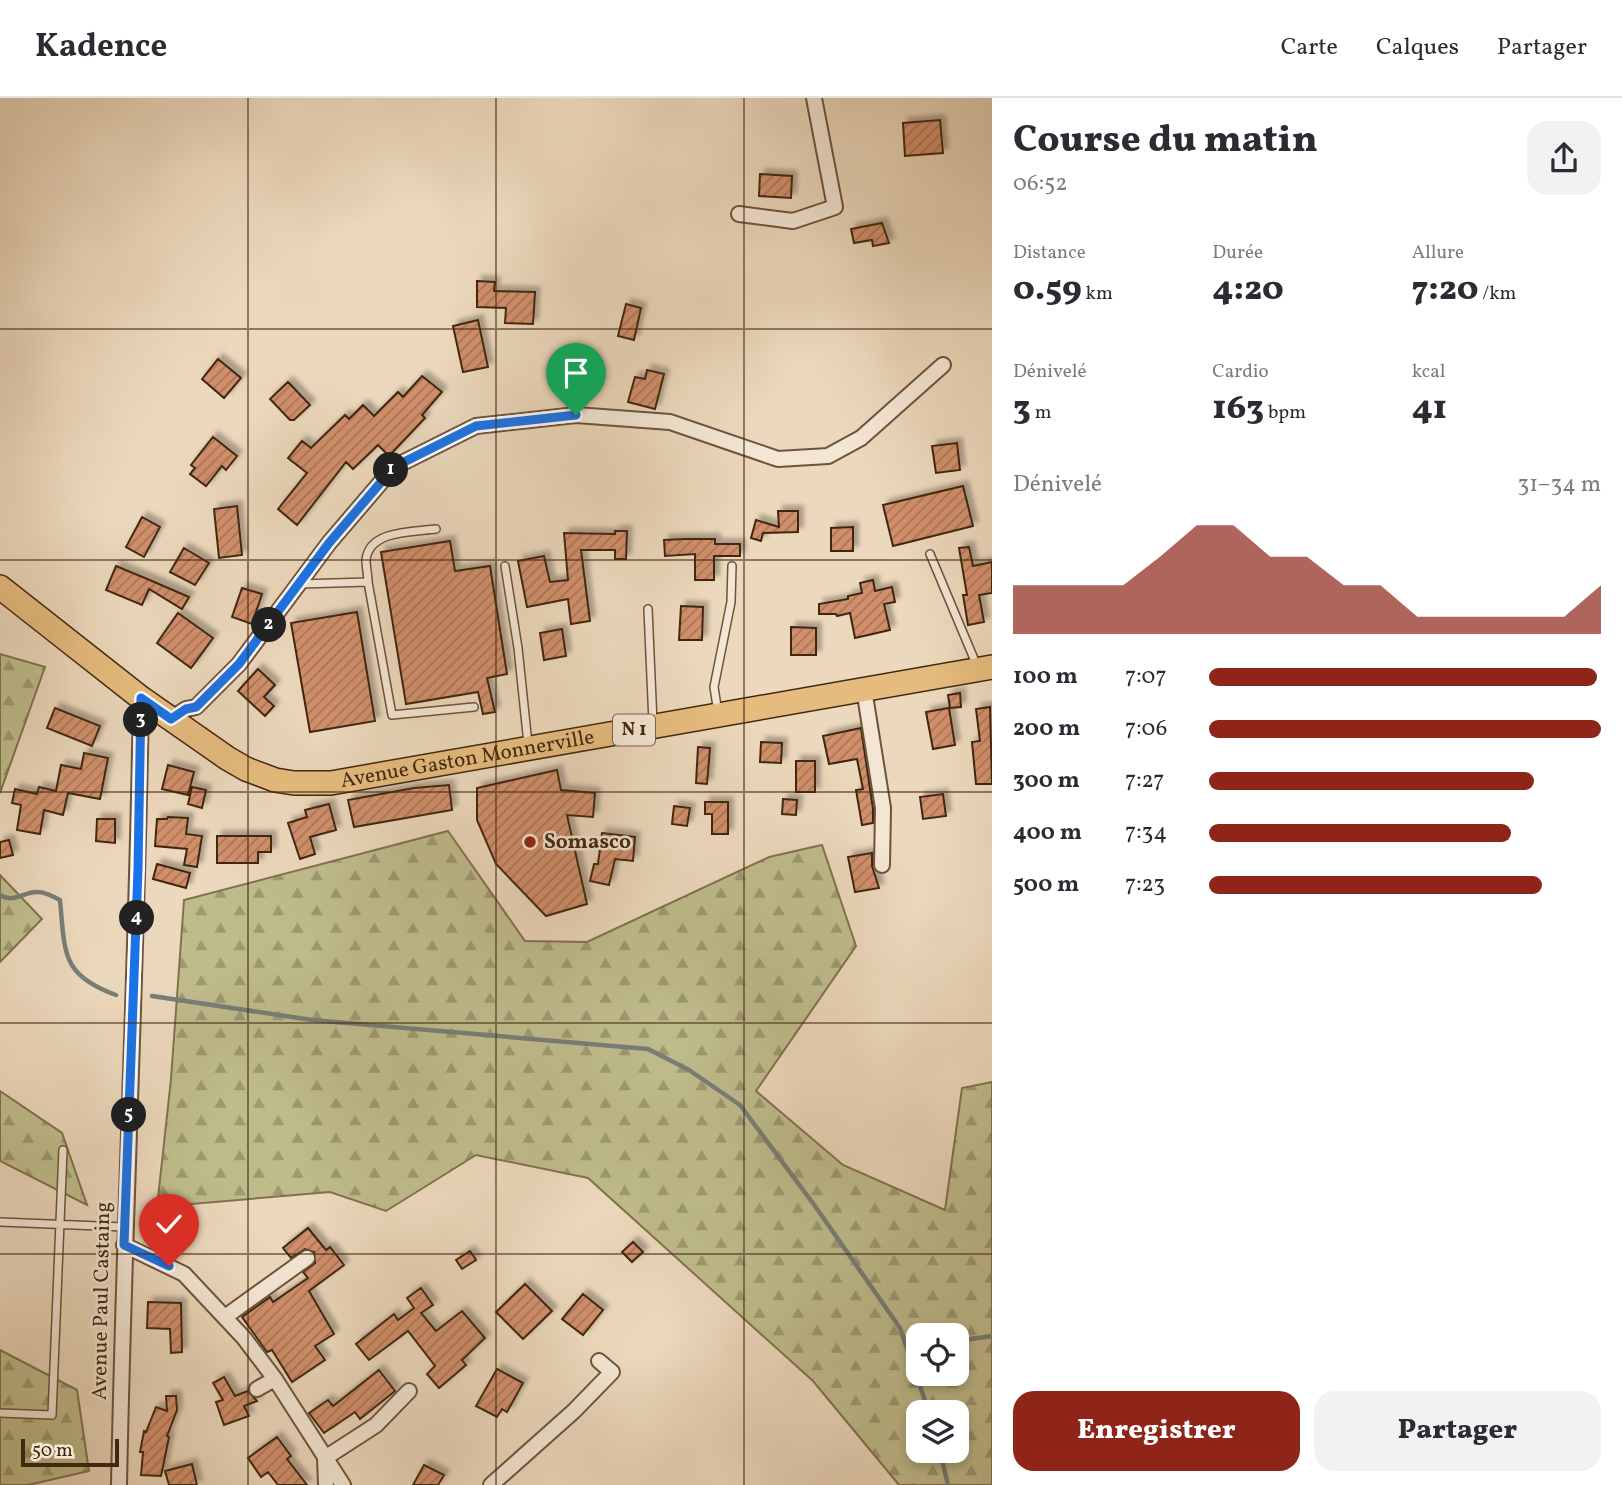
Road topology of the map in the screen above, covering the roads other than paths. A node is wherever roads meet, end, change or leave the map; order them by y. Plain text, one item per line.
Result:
1 (814, 98) edge
2 (739, 214) dead end
3 (943, 365) dead end
4 (436, 528) dead end
5 (930, 554) dead end
6 (505, 566) dead end
7 (732, 566) dead end
8 (368, 582) junction
9 (298, 584) junction
10 (0, 587) edge
11 (648, 609) dead end
12 (985, 668) edge
13 (864, 690) junction
14 (141, 698) junction
15 (474, 707) dead end
16 (718, 715) junction
17 (171, 719) junction
18 (654, 726) junction
19 (529, 748) junction
20 (882, 865) dead end
21 (63, 1150) dead end
22 (0, 1222) edge
23 (60, 1225) junction
24 (124, 1227) junction
25 (124, 1245) junction
26 (307, 1258) dead end
27 (225, 1317) junction
28 (599, 1361) dead end
29 (275, 1379) junction
30 (257, 1389) dead end
31 (409, 1391) dead end
32 (0, 1413) edge
33 (325, 1458) junction
34 (119, 1485) edge
35 (326, 1485) edge
36 (343, 1485) edge
37 (491, 1485) edge

1 - 2 street
3 - 9 street
4 - 8 lane
5 - 12 lane
6 - 19 lane
7 - 16 lane
8 - 9 lane
8 - 15 lane
9 - 17 street
10 - 14 main road, Avenue Gaston Monnerville / N 1
11 - 18 lane
12 - 13 main road, Avenue Gaston Monnerville / N 1
13 - 16 main road, Avenue Gaston Monnerville / N 1
13 - 20 street
14 - 17 main road, Avenue Gaston Monnerville / N 1
14 - 24 street, Avenue Paul Castaing
16 - 18 main road, Avenue Gaston Monnerville / N 1
17 - 19 main road, Avenue Gaston Monnerville / N 1
18 - 19 main road, Avenue Gaston Monnerville / N 1
21 - 23 lane
22 - 23 lane
23 - 24 lane
23 - 32 lane
24 - 25 street, Avenue Paul Castaing
25 - 27 street
25 - 34 street, Avenue Paul Castaing
26 - 27 street
27 - 29 street
28 - 37 street
29 - 30 street
29 - 33 street
31 - 33 street
33 - 35 street
33 - 36 street

